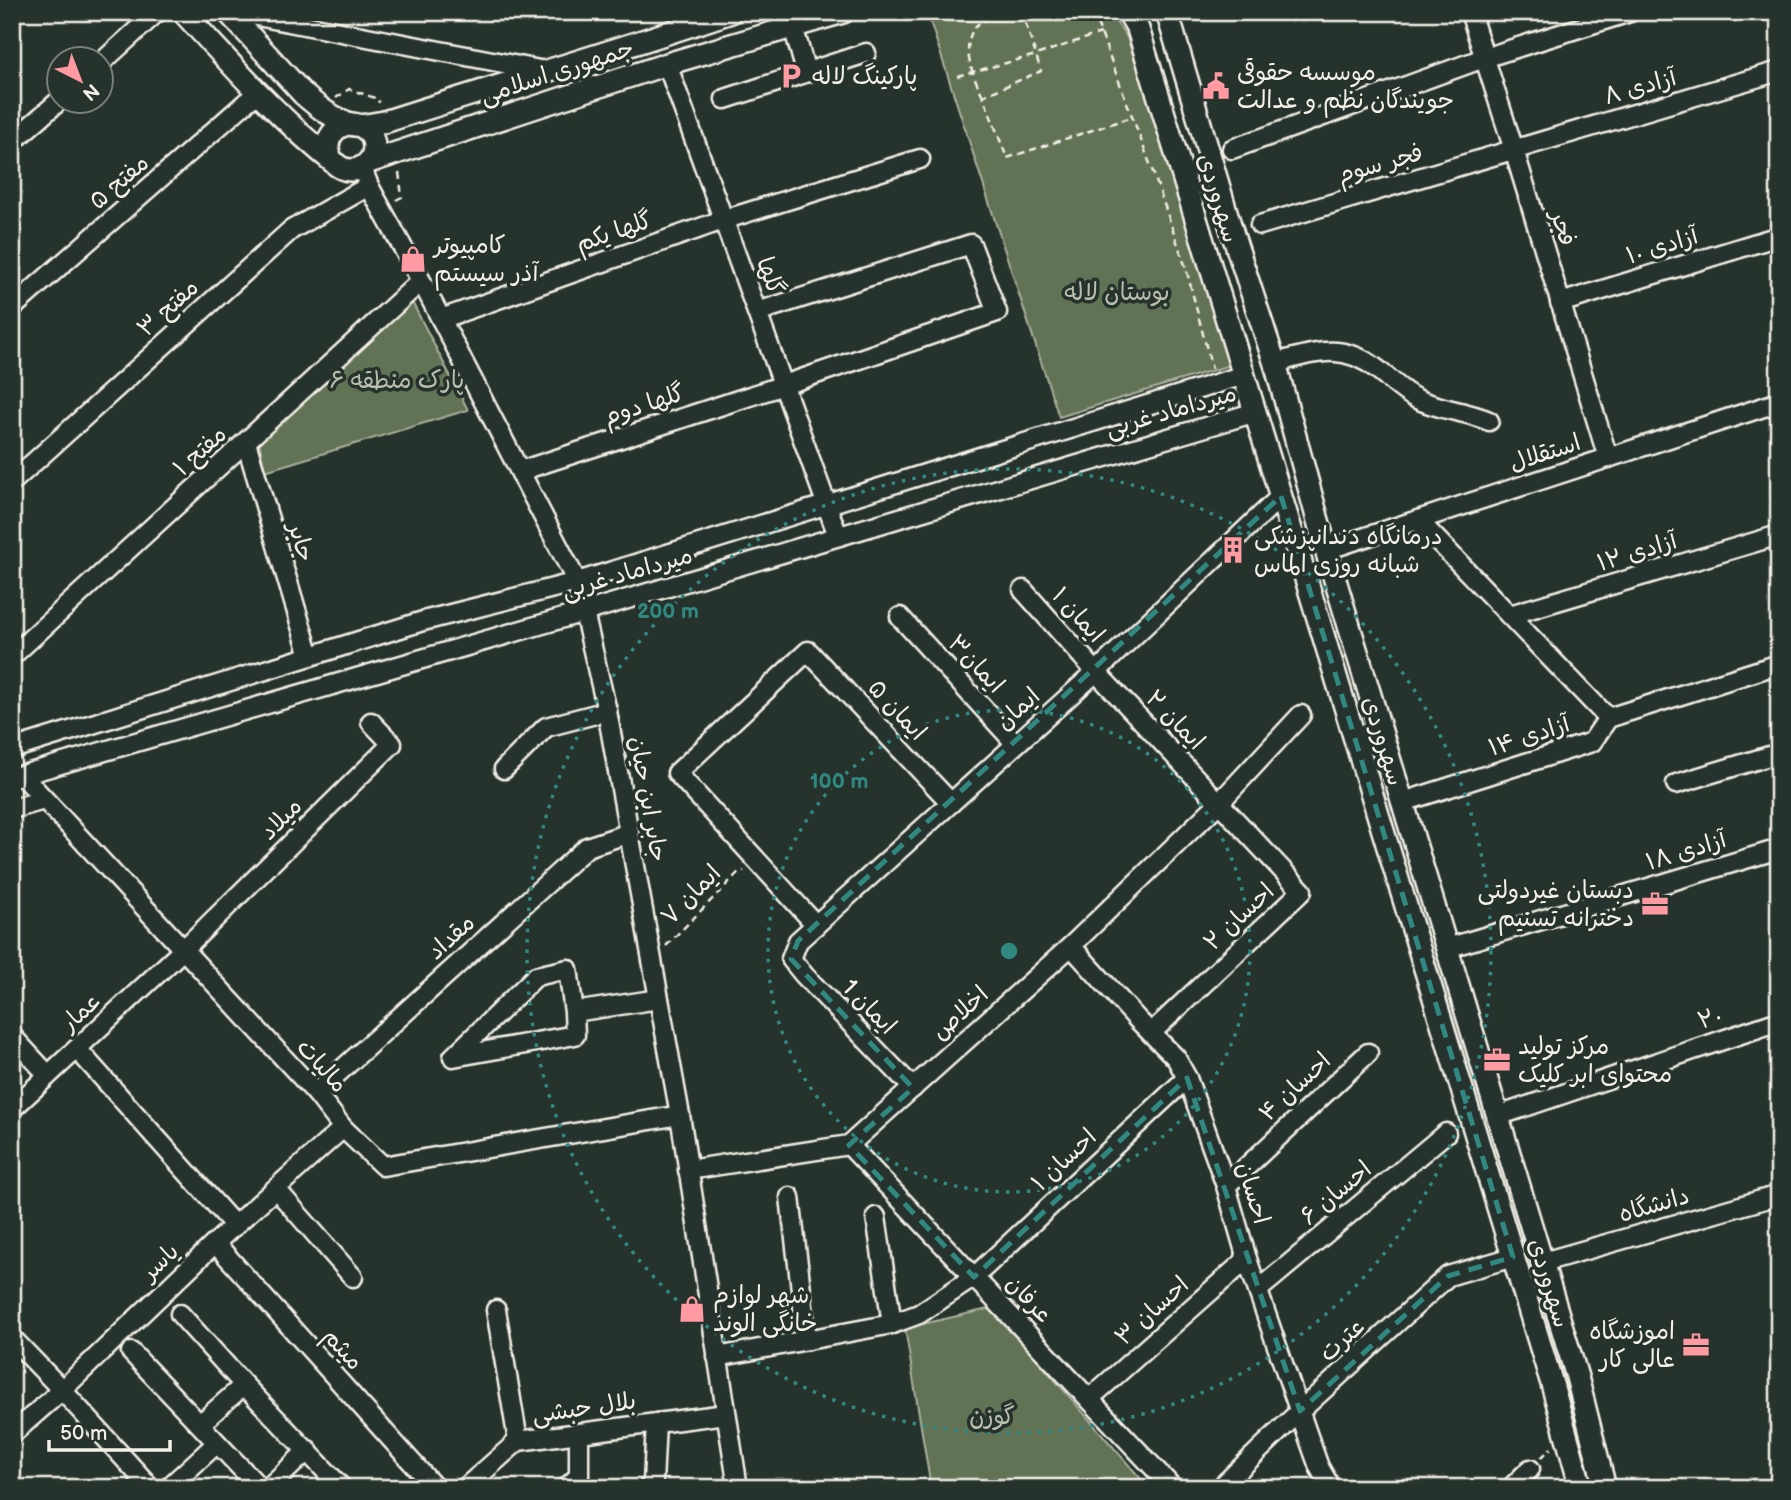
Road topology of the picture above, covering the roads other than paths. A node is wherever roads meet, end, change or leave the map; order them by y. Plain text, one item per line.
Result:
1 (157, 12) edge
2 (183, 12) edge
3 (228, 12) edge
4 (236, 12) edge
5 (731, 12) edge
6 (843, 12) edge
7 (1128, 12) edge
8 (1470, 12) edge
9 (1630, 12) edge
10 (1170, 13) edge
11 (793, 26) junction
12 (116, 49) edge
13 (866, 53) dead end
14 (1485, 58) junction
15 (667, 64) junction
16 (545, 71) junction
17 (1779, 71) edge
18 (806, 72) junction
19 (258, 92) junction
20 (725, 99) dead end
21 (46, 112) edge
22 (357, 125) junction
23 (12, 142) edge
24 (1232, 149) dead end
25 (1514, 150) junction
26 (920, 159) dead end
27 (337, 165) junction
28 (367, 172) junction
29 (1217, 180) junction
30 (1187, 189) junction
31 (723, 219) junction
32 (1260, 225) dead end
33 (1779, 236) edge
34 (421, 281) junction
35 (1560, 303) junction
36 (12, 309) edge
37 (757, 312) junction
38 (441, 319) junction
39 (1275, 363) junction
40 (1244, 375) junction
41 (783, 385) junction
42 (1779, 402) edge
43 (1256, 412) junction
44 (1489, 421) dead end
45 (246, 442) junction
46 (1608, 458) junction
47 (520, 471) junction
48 (12, 482) edge
49 (1281, 496) junction
50 (827, 505) junction
51 (1418, 520) junction
52 (1779, 535) edge
53 (838, 536) junction
54 (1326, 550) junction
55 (578, 582) junction
56 (1023, 590) dead end
57 (584, 612) junction
58 (1510, 615) junction
59 (900, 617) dead end
60 (12, 656) edge
61 (310, 656) junction
62 (1779, 664) edge
63 (1096, 672) junction
64 (607, 711) junction
65 (1301, 715) dead end
66 (1608, 718) junction
67 (371, 722) dead end
68 (1016, 744) junction
69 (12, 749) edge
70 (1779, 753) edge
71 (504, 769) dead end
72 (17, 777) edge
73 (1676, 784) dead end
74 (44, 800) junction
75 (1220, 802) junction
76 (1403, 802) junction
77 (951, 803) junction
78 (12, 809) edge
79 (629, 834) junction
80 (1779, 849) edge
81 (816, 925) junction
82 (1071, 946) junction
83 (1447, 948) junction
84 (183, 950) junction
85 (791, 959) joint
86 (659, 999) junction
87 (574, 1012) junction
88 (1779, 1021) edge
89 (1151, 1033) junction
90 (12, 1036) edge
91 (77, 1049) junction
92 (1367, 1053) dead end
93 (48, 1075) junction
94 (1187, 1079) junction
95 (913, 1088) junction
96 (316, 1093) junction
97 (12, 1110) edge
98 (680, 1115) junction
99 (1498, 1115) junction
100 (343, 1128) junction
101 (1446, 1133) dead end
102 (849, 1145) junction
103 (688, 1170) junction
104 (1226, 1186) junction
105 (276, 1189) junction
106 (1779, 1195) edge
107 (790, 1197) dead end
108 (876, 1217) dead end
109 (235, 1226) junction
110 (215, 1243) junction
111 (1513, 1257) junction
112 (1247, 1259) junction
113 (1543, 1262) junction
114 (974, 1276) junction
115 (353, 1277) dead end
116 (1258, 1290) junction
117 (496, 1310) dead end
118 (180, 1314) dead end
119 (892, 1324) junction
120 (12, 1338) edge
121 (807, 1340) junction
122 (131, 1352) dead end
123 (717, 1357) junction
124 (244, 1385) junction
125 (62, 1390) junction
126 (1089, 1399) junction
127 (1300, 1412) junction
128 (726, 1414) junction
129 (656, 1423) junction
130 (200, 1424) junction
131 (579, 1433) junction
132 (12, 1434) edge
133 (518, 1441) junction
134 (217, 1443) junction
135 (308, 1450) junction
136 (1530, 1469) road end
137 (141, 1484) edge
138 (168, 1488) edge
139 (260, 1488) edge
140 (268, 1488) edge
141 (342, 1488) edge
142 (435, 1488) edge
143 (465, 1488) edge
144 (566, 1488) edge
145 (648, 1488) edge
146 (738, 1488) edge
147 (1173, 1488) edge
148 (1220, 1488) edge
149 (1331, 1488) edge
150 (1511, 1488) edge
151 (1581, 1488) edge
152 (1605, 1488) edge

1 - 12 street
2 - 19 main road
3 - 22 main road
4 - 16 street
5 - 16 main road, جمهوری اسلامی
6 - 11 main road, جمهوری اسلامی
7 - 30 main road, سهروردی
8 - 14 street, فجر
9 - 14 street
10 - 29 main road, سهروردی
11 - 15 main road, جمهوری اسلامی
11 - 18 street
13 - 18 street
14 - 24 street
14 - 25 street, فجر
15 - 28 main road, جمهوری اسلامی
15 - 31 street, گلها
16 - 22 main road, جمهوری اسلامی
17 - 25 street, آزادی ۸
18 - 20 street
19 - 27 main road
19 - 36 street, مفتح ۵
21 - 23 street
22 - 27 main road
22 - 28 main road
25 - 32 street, فجر سوم
25 - 35 street, فجر
26 - 31 street, گلها یکم
27 - 28 main road
28 - 34 street, جابر ابن حیان
28 - 48 street, مفتح ۳
29 - 30 main road
29 - 39 main road, سهروردی
30 - 40 main road, سهروردی
31 - 37 street, گلها
31 - 38 street, گلها یکم
33 - 35 street, آزادی ۱۰
34 - 38 street, جابر ابن حیان
34 - 45 street, مفتح ۱
35 - 46 street, فجر
37 - 41 street, گلها
37 - 41 street, گلها دوم
38 - 47 street, جابر ابن حیان
39 - 44 street
39 - 54 main road, سهروردی
40 - 43 main road, سهروردی
40 - 50 street, میرداماد غربی
41 - 47 street, گلها دوم
41 - 50 street, گلها
42 - 46 street, استقلال
43 - 49 main road, سهروردی
43 - 53 street, میرداماد غربی
45 - 60 street, مفتح ۱
45 - 61 street, جابر
46 - 51 street, استقلال
47 - 55 street, جابر ابن حیان
49 - 63 street, ایمان
49 - 111 main road, سهروردی
50 - 53 street, گلها
50 - 55 street, میرداماد غربی
51 - 54 street, استقلال
51 - 58 street
52 - 58 street, آزادی ۱۲
53 - 57 street, میرداماد غربی
54 - 76 main road, سهروردی
55 - 57 street, جابر ابن حیان
55 - 61 street, میرداماد غربی
56 - 63 street, ایمان ۱
57 - 64 street, جابر ابن حیان
57 - 72 street, میرداماد غربی
58 - 66 street
59 - 68 street, ایمان۳
61 - 69 street, میرداماد غربی
62 - 66 street
63 - 68 street, ایمان
63 - 75 street, ایمان ۲
64 - 71 street
64 - 79 street, جابر ابن حیان
65 - 75 street, اخلاص
66 - 76 street, آزادی ۱۴
67 - 84 street, میلاد
68 - 77 street, ایمان
70 - 73 street
72 - 74 street, مالیات
74 - 78 street
74 - 84 street, مالیات
75 - 82 street, اخلاص
75 - 89 street, احسان ۲
76 - 83 main road, سهروردی
77 - 81 street, ایمان
77 - 81 street, ایمان ۵
79 - 86 street, جابر ابن حیان
79 - 96 street, مقداد
80 - 83 street, آزادی ۱۸
81 - 85 street, ایمان
82 - 89 street, احسان
82 - 95 street, اخلاص
83 - 99 main road, سهروردی
84 - 91 street, عمار
84 - 96 street, مالیات
85 - 95 street, ایمان 1
86 - 87 street
86 - 98 street, جابر ابن حیان
87 - 87 street
88 - 99 street, ۲۰
89 - 94 street, احسان
90 - 93 street
91 - 93 street, عمار
91 - 109 street
92 - 104 street, احسان ۴
93 - 97 street, عمار
94 - 104 street, احسان
94 - 114 street, احسان ۱
95 - 102 street, اخلاص
96 - 100 street, مالیات
98 - 100 street, مالیات
98 - 103 street, جابر ابن حیان
99 - 113 main road, سهروردی
100 - 105 street, یاسر
101 - 116 street, احسان ۶
102 - 103 street
102 - 114 street, عرفان
103 - 123 street, جابر ابن حیان
104 - 112 street, احسان
105 - 109 street, یاسر
105 - 115 street
106 - 113 street, دانشگاه
107 - 121 street
108 - 119 street
109 - 110 street, یاسر
110 - 125 street, یاسر
110 - 142 street, میثم
111 - 127 street, عترت
111 - 151 main road, سهروردی
112 - 116 street, احسان
112 - 126 street, احسان ۳
113 - 152 main road, سهروردی
114 - 119 street, احسان ۱
114 - 126 street, عرفان
116 - 127 street, احسان
117 - 133 street
118 - 124 street
119 - 121 street, احسان ۱
120 - 125 street
121 - 123 street, احسان ۱
122 - 130 street
123 - 128 street, جابر ابن حیان
124 - 130 street
124 - 135 street
125 - 132 street, یاسر
125 - 137 street
126 - 147 street, عرفان
127 - 148 street, عترت
127 - 149 street, احسان
128 - 129 street, بلال حبشی
128 - 146 street, جابر ابن حیان
129 - 131 street, بلال حبشی
129 - 145 street
130 - 134 street
131 - 133 street, بلال حبشی
131 - 144 street
133 - 143 street, بلال حبشی
134 - 138 street
134 - 139 street
135 - 140 street
135 - 141 street
136 - 150 street

